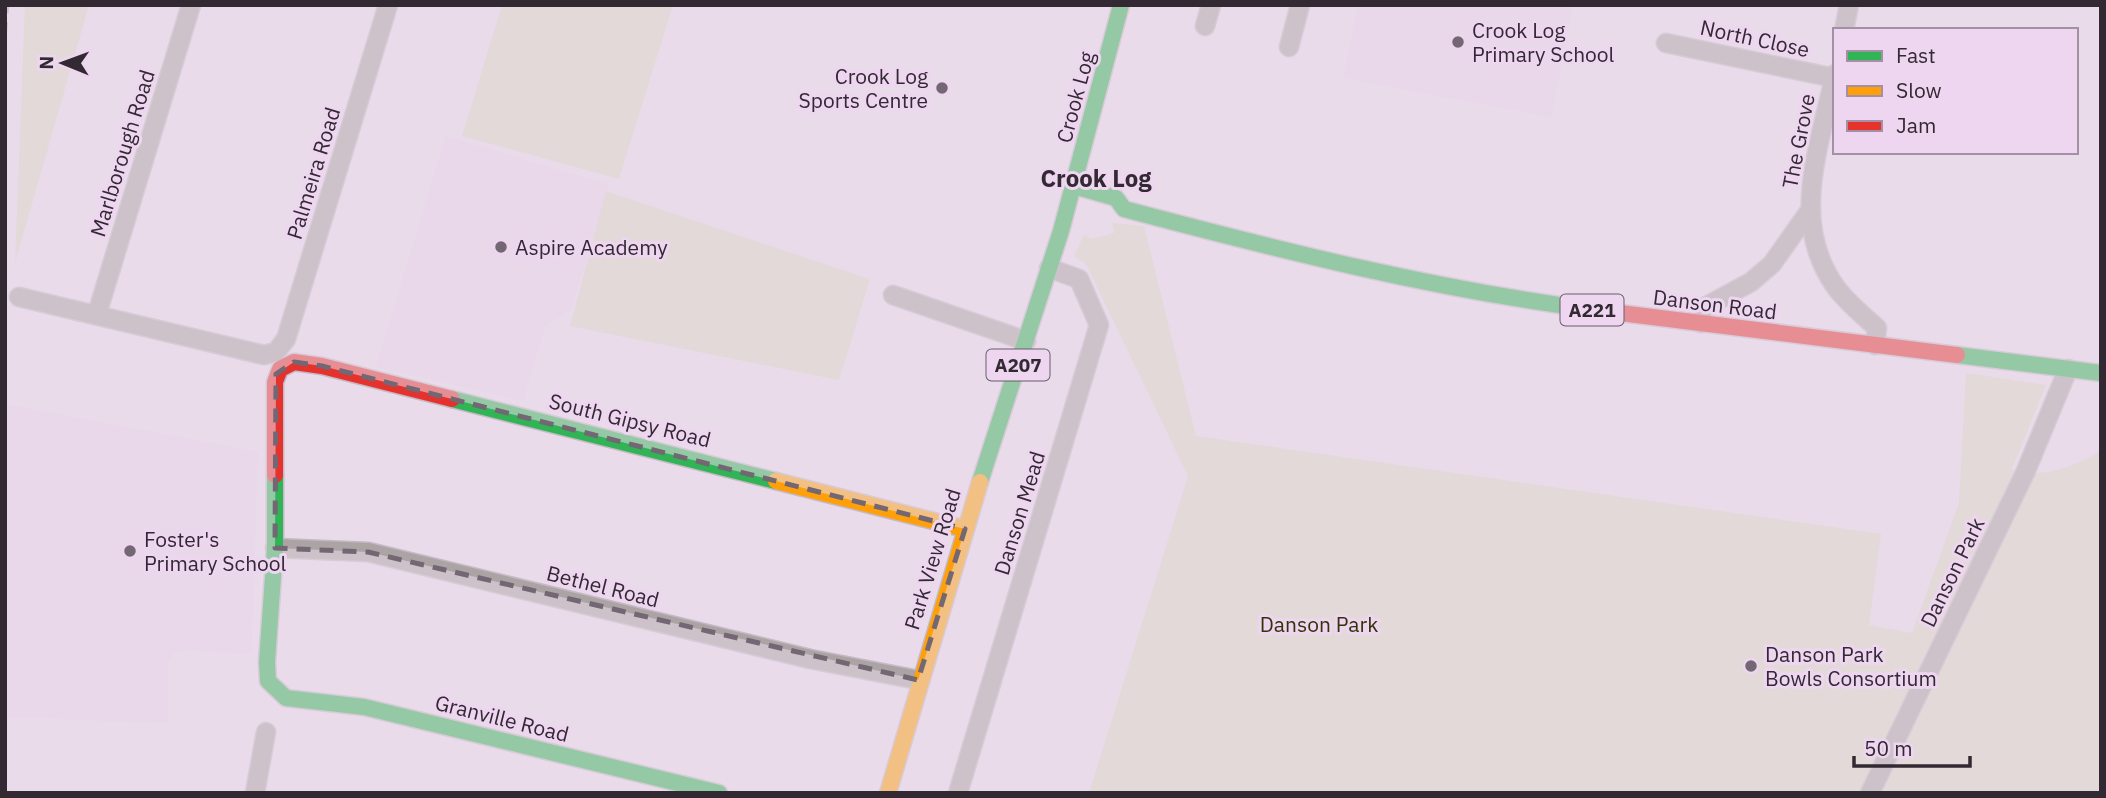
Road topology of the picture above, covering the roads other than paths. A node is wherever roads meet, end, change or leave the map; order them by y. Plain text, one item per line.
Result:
1 (191, 5) edge
2 (388, 5) edge
3 (1121, 5) edge
4 (1211, 5) edge
5 (1300, 5) edge
6 (1849, 5) edge
7 (1205, 26) dead end
8 (1844, 28) edge
9 (1666, 43) dead end
10 (1289, 47) dead end
11 (1833, 77) edge
12 (1833, 82) edge
13 (1072, 193) junction
14 (1808, 213) junction
15 (1049, 268) junction
16 (893, 295) dead end
17 (19, 297) dead end
18 (97, 314) junction
19 (1701, 323) junction
20 (1026, 341) junction
21 (1875, 345) junction
22 (280, 359) junction
23 (2067, 369) junction
24 (2099, 371) edge
25 (965, 530) junction
26 (275, 548) junction
27 (918, 680) junction
28 (266, 732) dead end
29 (255, 793) edge
30 (719, 793) edge
31 (888, 793) edge
32 (958, 793) edge
33 (1870, 793) edge

1 - 18 street, Marlborough Road
2 - 22 street, Palmeira Road
3 - 13 main road, Crook Log / A207
4 - 7 street
5 - 10 street
6 - 8 street
9 - 11 street, North Close
12 - 14 street, The Grove
13 - 15 main road, Park View Road / A207
13 - 19 main road, Danson Road / A221
14 - 19 street, The Grove
14 - 21 street, The Grove
15 - 20 main road, Park View Road / A207
15 - 32 street, Danson Mead
16 - 20 street
17 - 18 street, South Gipsy Road
18 - 22 street, South Gipsy Road
19 - 21 main road, Danson Road / A221
20 - 25 main road, Park View Road / A207
21 - 23 main road, Danson Road / A221
22 - 25 main road, South Gipsy Road
22 - 26 main road
23 - 24 main road, Danson Road / A221
23 - 33 street, Danson Park
25 - 27 main road, Park View Road / A207
26 - 27 street, Bethel Road
26 - 30 main road, Granville Road
27 - 31 main road, Park View Road / A207
28 - 29 street

